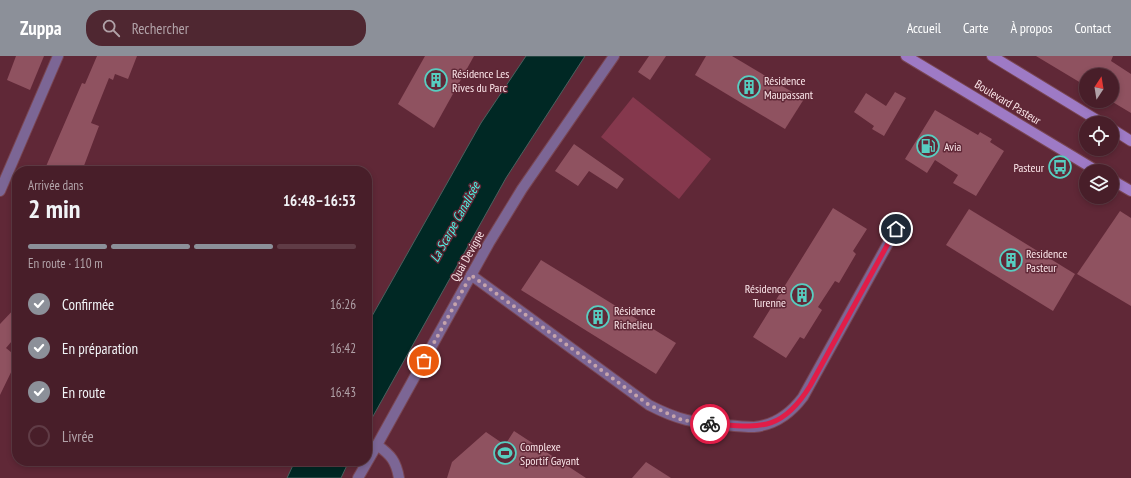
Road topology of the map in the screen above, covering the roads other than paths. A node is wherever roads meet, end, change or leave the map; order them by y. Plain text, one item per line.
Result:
1 (58, 56) edge
2 (614, 56) edge
3 (906, 56) edge
4 (992, 56) edge
5 (1091, 116) edge
6 (1119, 133) edge
7 (1131, 140) edge
8 (1085, 164) edge
9 (1119, 184) edge
10 (0, 191) edge
11 (1131, 191) edge
12 (896, 229) dead end
13 (471, 275) junction
14 (377, 445) junction
15 (372, 454) edge
16 (365, 466) edge
17 (358, 478) edge
18 (399, 478) edge

1 - 10 street
2 - 13 street, Quai Devigne
3 - 8 main road, Boulevard Pasteur
4 - 5 main road
6 - 7 main road
9 - 11 main road
12 - 13 street
13 - 14 street, Quai Devigne
14 - 15 street, Quai Devigne
14 - 18 street
16 - 17 street, Quai Devigne

